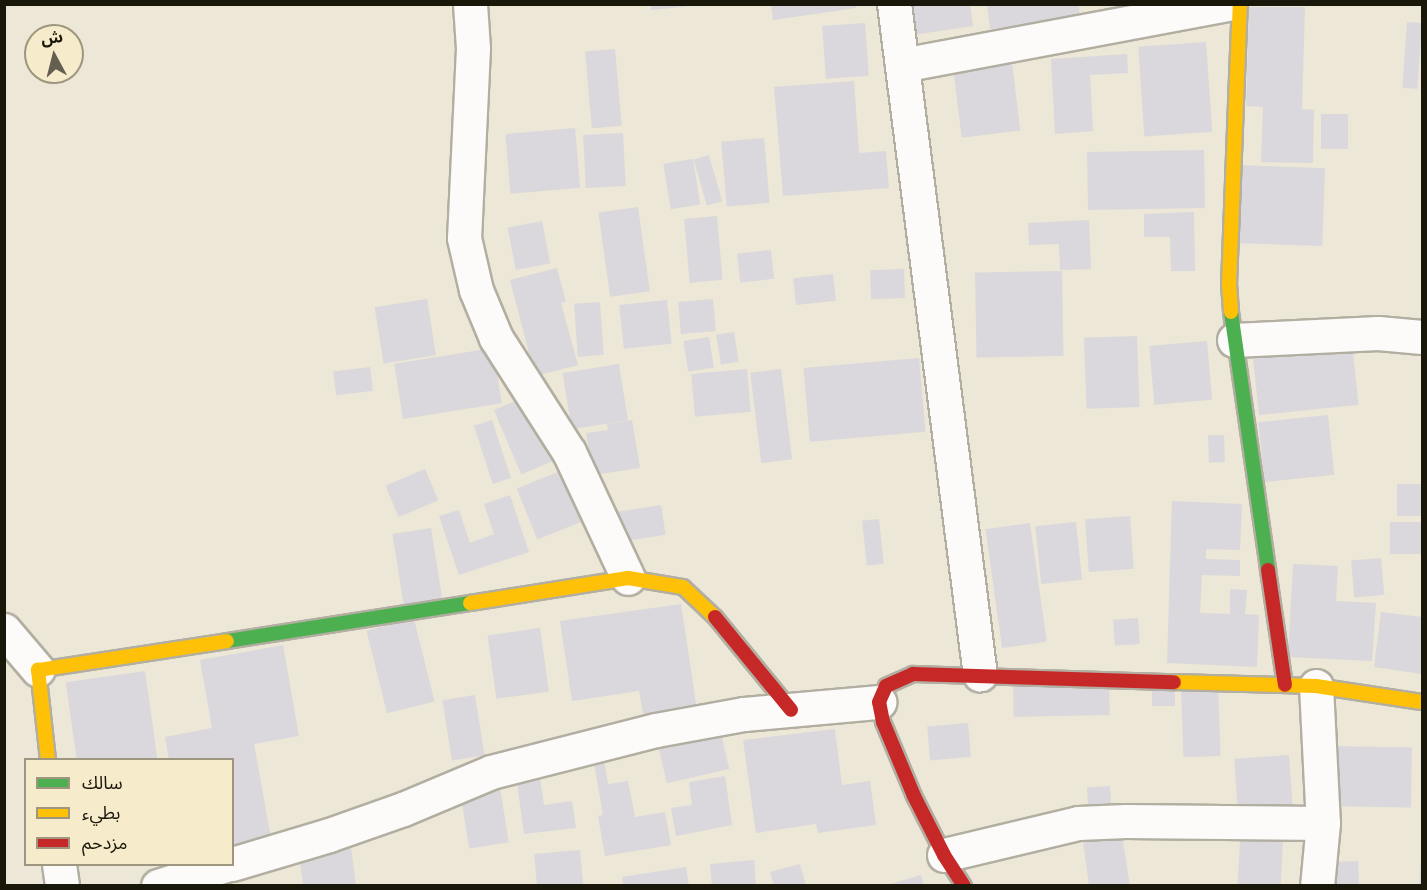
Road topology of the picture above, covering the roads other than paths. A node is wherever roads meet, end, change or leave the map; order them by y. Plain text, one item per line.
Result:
1 (470, 4) edge
2 (894, 4) edge
3 (1228, 4) edge
4 (1240, 4) edge
5 (902, 65) junction
6 (1422, 337) edge
7 (1234, 340) junction
8 (628, 578) junction
9 (4, 630) edge
10 (38, 670) junction
11 (980, 675) junction
12 (1301, 685) junction
13 (879, 702) junction
14 (1422, 702) edge
15 (791, 710) junction
16 (48, 758) edge
17 (1323, 823) junction
18 (945, 855) junction
19 (234, 863) edge
20 (59, 866) edge
21 (224, 866) edge
22 (62, 885) edge
23 (158, 885) edge
24 (964, 885) edge
25 (1317, 885) edge

1 - 8 street
2 - 5 street
3 - 5 street
4 - 7 street
5 - 11 street
6 - 7 street
7 - 12 street
8 - 10 street
8 - 15 street
9 - 10 street
10 - 16 street
11 - 12 street
11 - 13 street
12 - 14 street
12 - 17 street
13 - 15 street
13 - 18 street
15 - 19 street
17 - 18 street
17 - 25 street
18 - 24 street
20 - 22 street
21 - 23 street

